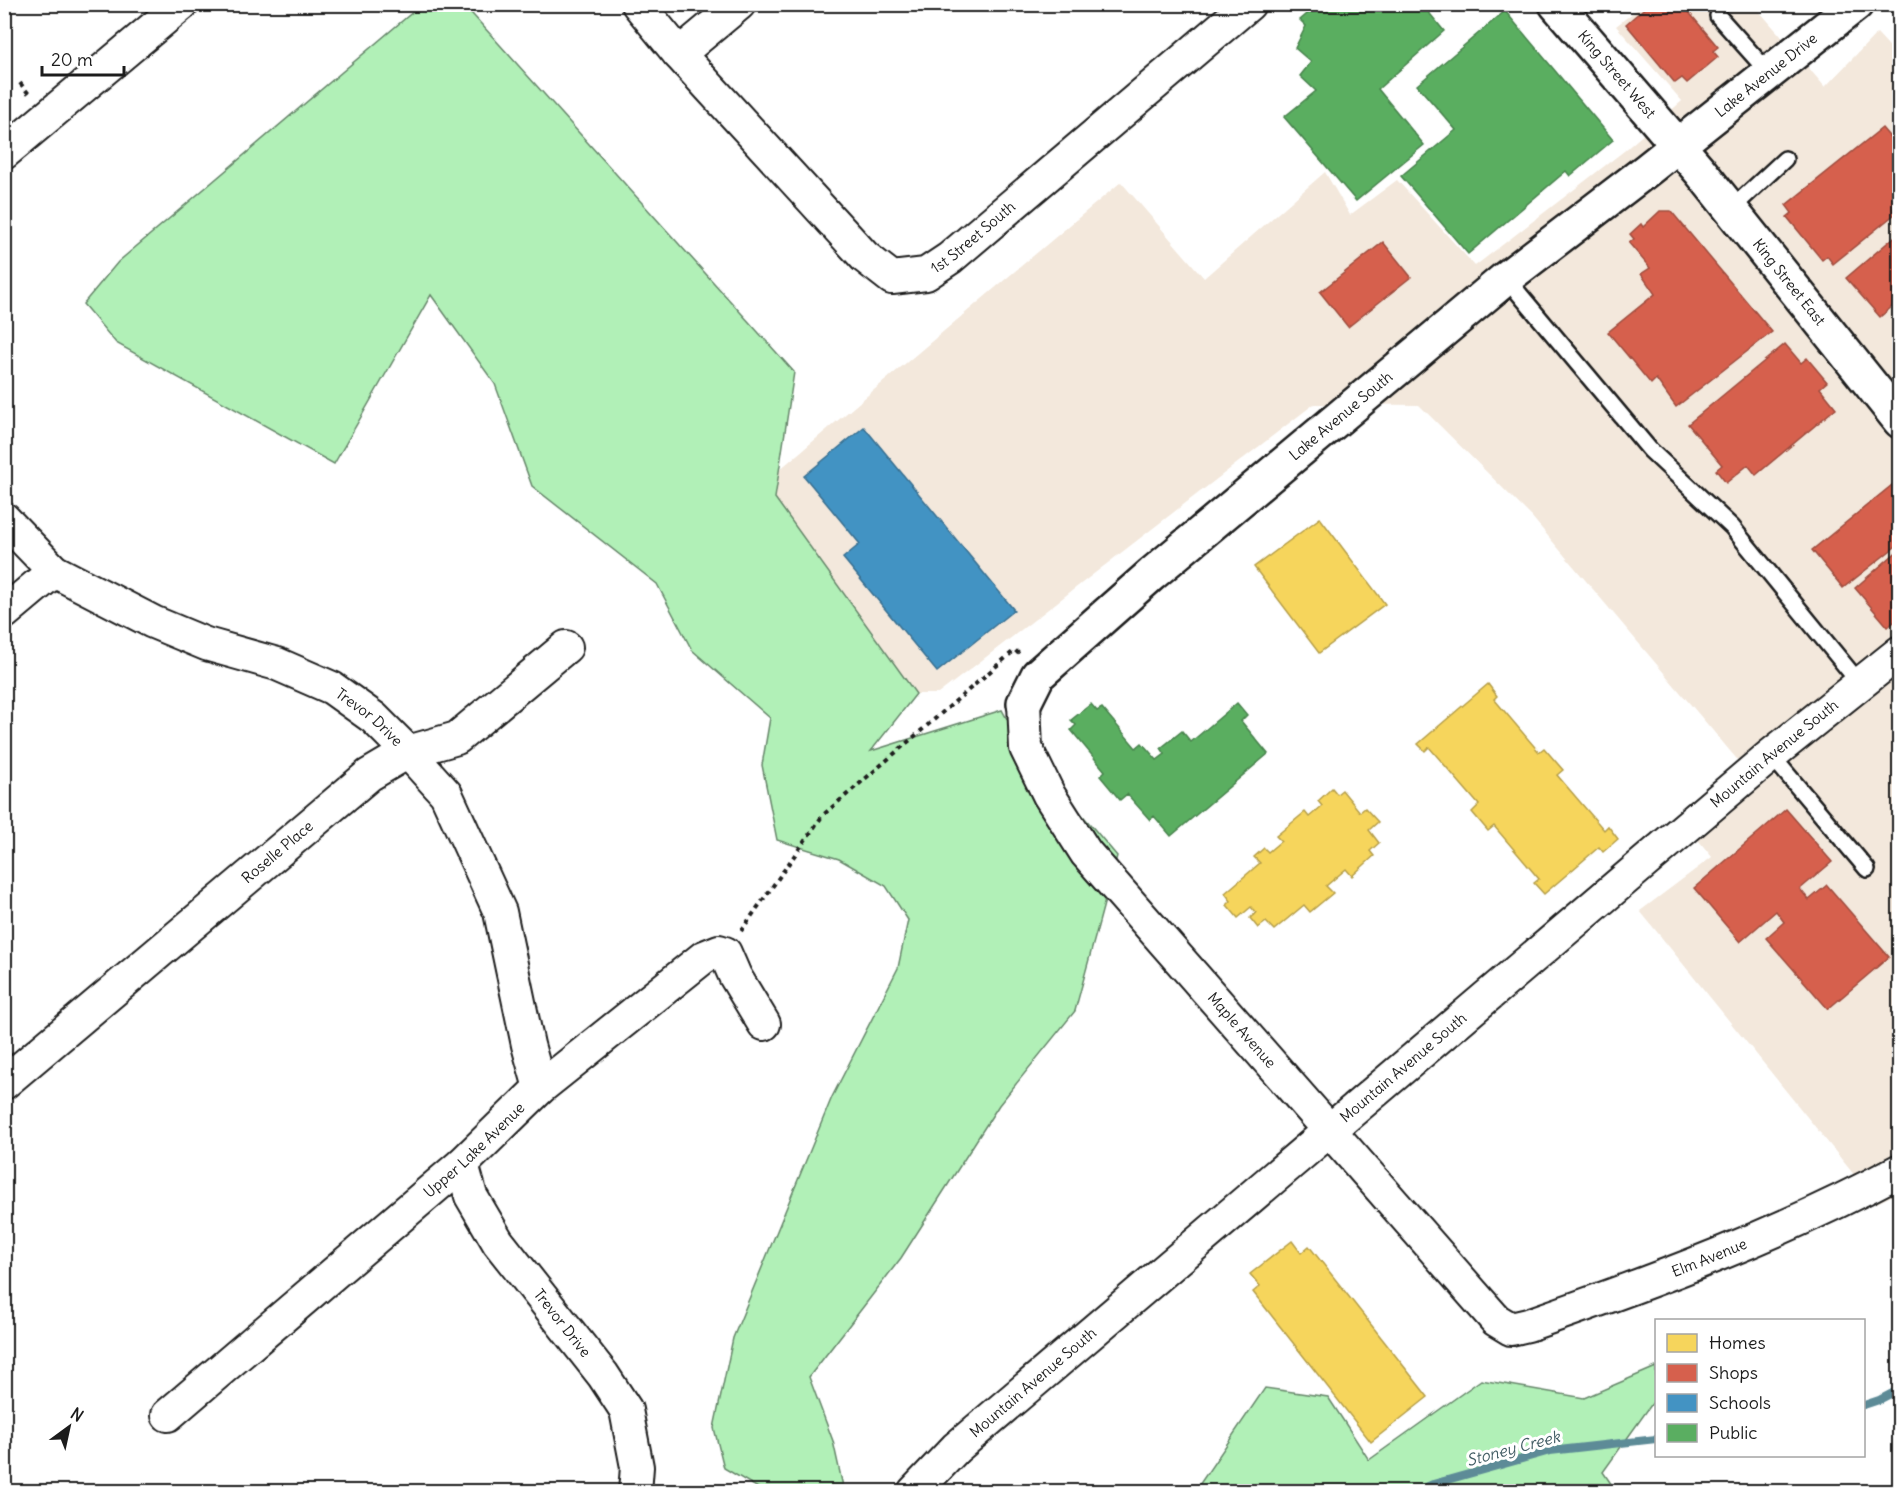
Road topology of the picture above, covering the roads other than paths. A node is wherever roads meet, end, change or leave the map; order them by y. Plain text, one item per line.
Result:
1 (182, 4) edge
2 (638, 4) edge
3 (739, 4) edge
4 (1249, 4) edge
5 (1556, 4) edge
6 (1856, 4) edge
7 (1718, 16) dead end
8 (679, 54) junction
9 (1769, 73) junction
10 (1677, 146) junction
11 (4, 153) edge
12 (1785, 159) dead end
13 (1730, 210) junction
14 (1506, 278) junction
15 (1899, 421) edge
16 (4, 519) edge
17 (54, 571) junction
18 (4, 613) edge
19 (566, 647) dead end
20 (1899, 652) edge
21 (1861, 685) junction
22 (1024, 703) joint
23 (408, 752) junction
24 (1771, 756) junction
25 (1867, 869) dead end
26 (764, 1024) dead end
27 (4, 1083) edge
28 (540, 1088) junction
29 (1331, 1131) junction
30 (462, 1164) junction
31 (1899, 1170) edge
32 (1511, 1329) joint
33 (168, 1414) dead end
34 (635, 1491) edge
35 (914, 1491) edge

1 - 11 street
2 - 8 street, 1st Street South
3 - 8 street
4 - 8 street, 1st Street South
5 - 10 street, King Street West
6 - 9 street, Lake Avenue Drive
7 - 9 lane
9 - 10 street, Lake Avenue Drive
10 - 13 street, King Street East
10 - 14 street, Lake Avenue South
12 - 13 lane
13 - 15 street, King Street East
14 - 21 lane
14 - 22 street, Lake Avenue South
16 - 17 street, Trevor Drive
17 - 18 street
17 - 23 street, Trevor Drive
19 - 23 street, Roselle Place
20 - 21 street, Mountain Avenue South
21 - 24 street, Mountain Avenue South
22 - 29 street, Maple Avenue
23 - 27 street, Roselle Place
23 - 28 street, Trevor Drive
24 - 25 lane
24 - 29 street, Mountain Avenue South
26 - 28 street, Upper Lake Avenue
28 - 30 street, Upper Lake Avenue
29 - 32 street, Maple Avenue
29 - 35 street, Mountain Avenue South
30 - 33 street, Upper Lake Avenue
30 - 34 street, Trevor Drive
31 - 32 street, Elm Avenue

